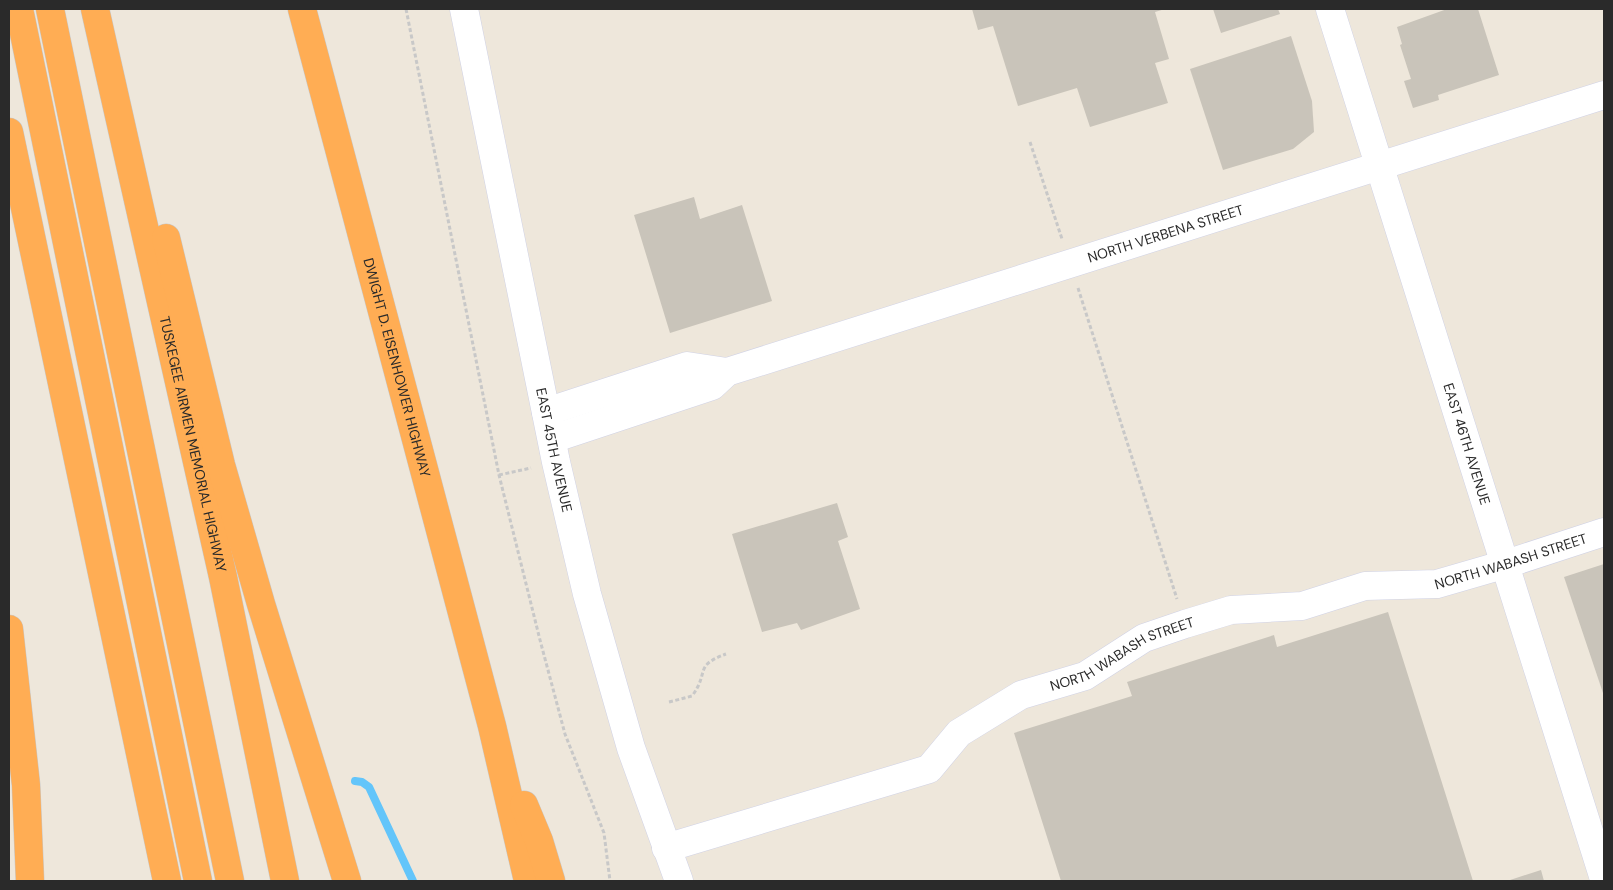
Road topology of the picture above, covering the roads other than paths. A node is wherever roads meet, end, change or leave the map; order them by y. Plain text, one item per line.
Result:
1 (18, 9) edge
2 (50, 9) edge
3 (95, 9) edge
4 (302, 9) edge
5 (464, 9) edge
6 (1330, 9) edge
7 (105, 59) junction
8 (1604, 95) edge
9 (9, 132) edge
10 (1380, 166) junction
11 (727, 372) junction
12 (546, 412) junction
13 (552, 438) junction
14 (1604, 532) edge
15 (1506, 564) junction
16 (9, 629) edge
17 (492, 726) junction
18 (666, 848) junction
19 (1600, 849) edge
20 (1604, 879) edge
21 (30, 881) edge
22 (167, 881) edge
23 (198, 881) edge
24 (230, 881) edge
25 (285, 881) edge
26 (347, 881) edge
27 (528, 881) edge
28 (551, 881) edge
29 (679, 881) edge

1 - 23 highway
2 - 24 highway
3 - 7 highway, TUSKEGEE AIRMEN MEMORIAL HIGHWAY
4 - 17 highway, DWIGHT D. EISENHOWER HIGHWAY
5 - 12 street, EAST 45TH AVENUE
6 - 10 street, EAST 46TH AVENUE
7 - 25 highway, TUSKEGEE AIRMEN MEMORIAL HIGHWAY
7 - 26 highway
8 - 10 street, NORTH VERBENA STREET
9 - 22 highway
10 - 11 street, NORTH VERBENA STREET
10 - 15 street, EAST 46TH AVENUE
11 - 12 street, NORTH VERBENA STREET
11 - 13 street, NORTH VERBENA STREET
12 - 13 street, EAST 45TH AVENUE
13 - 18 street, EAST 45TH AVENUE
14 - 15 street, NORTH WABASH STREET
15 - 18 street, NORTH WABASH STREET
15 - 19 street, EAST 46TH AVENUE
16 - 21 highway
17 - 27 highway
17 - 28 highway
18 - 29 street, EAST 45TH AVENUE
19 - 20 street, EAST 46TH AVENUE

